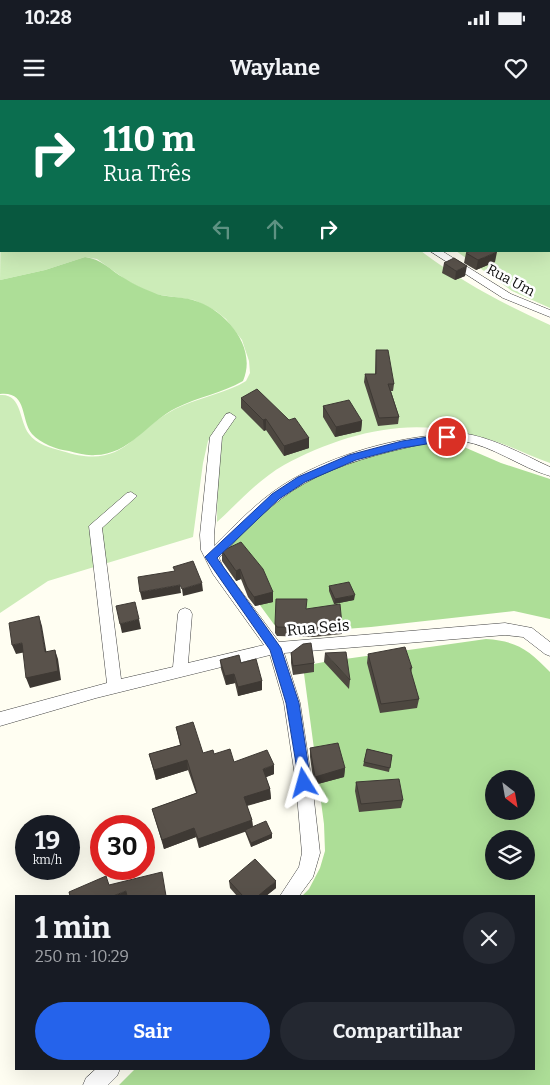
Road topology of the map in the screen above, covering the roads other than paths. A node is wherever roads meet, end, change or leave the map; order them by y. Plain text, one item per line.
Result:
1 (438, 252) edge
2 (550, 314) edge
3 (230, 417) dead end
4 (550, 472) edge
5 (131, 496) dead end
6 (211, 557) junction
7 (186, 614) dead end
8 (275, 648) junction
9 (550, 650) edge
10 (180, 672) junction
11 (116, 687) junction
12 (0, 719) edge
13 (290, 895) edge
14 (109, 1070) edge
15 (93, 1085) edge

1 - 2 street, Rua Um
3 - 6 street
4 - 6 street
5 - 11 street
6 - 8 street
7 - 10 street
8 - 9 street, Rua Seis
8 - 10 street, Rua Seis
8 - 13 street
10 - 11 street, Rua Seis
11 - 12 street, Rua Seis
14 - 15 street

